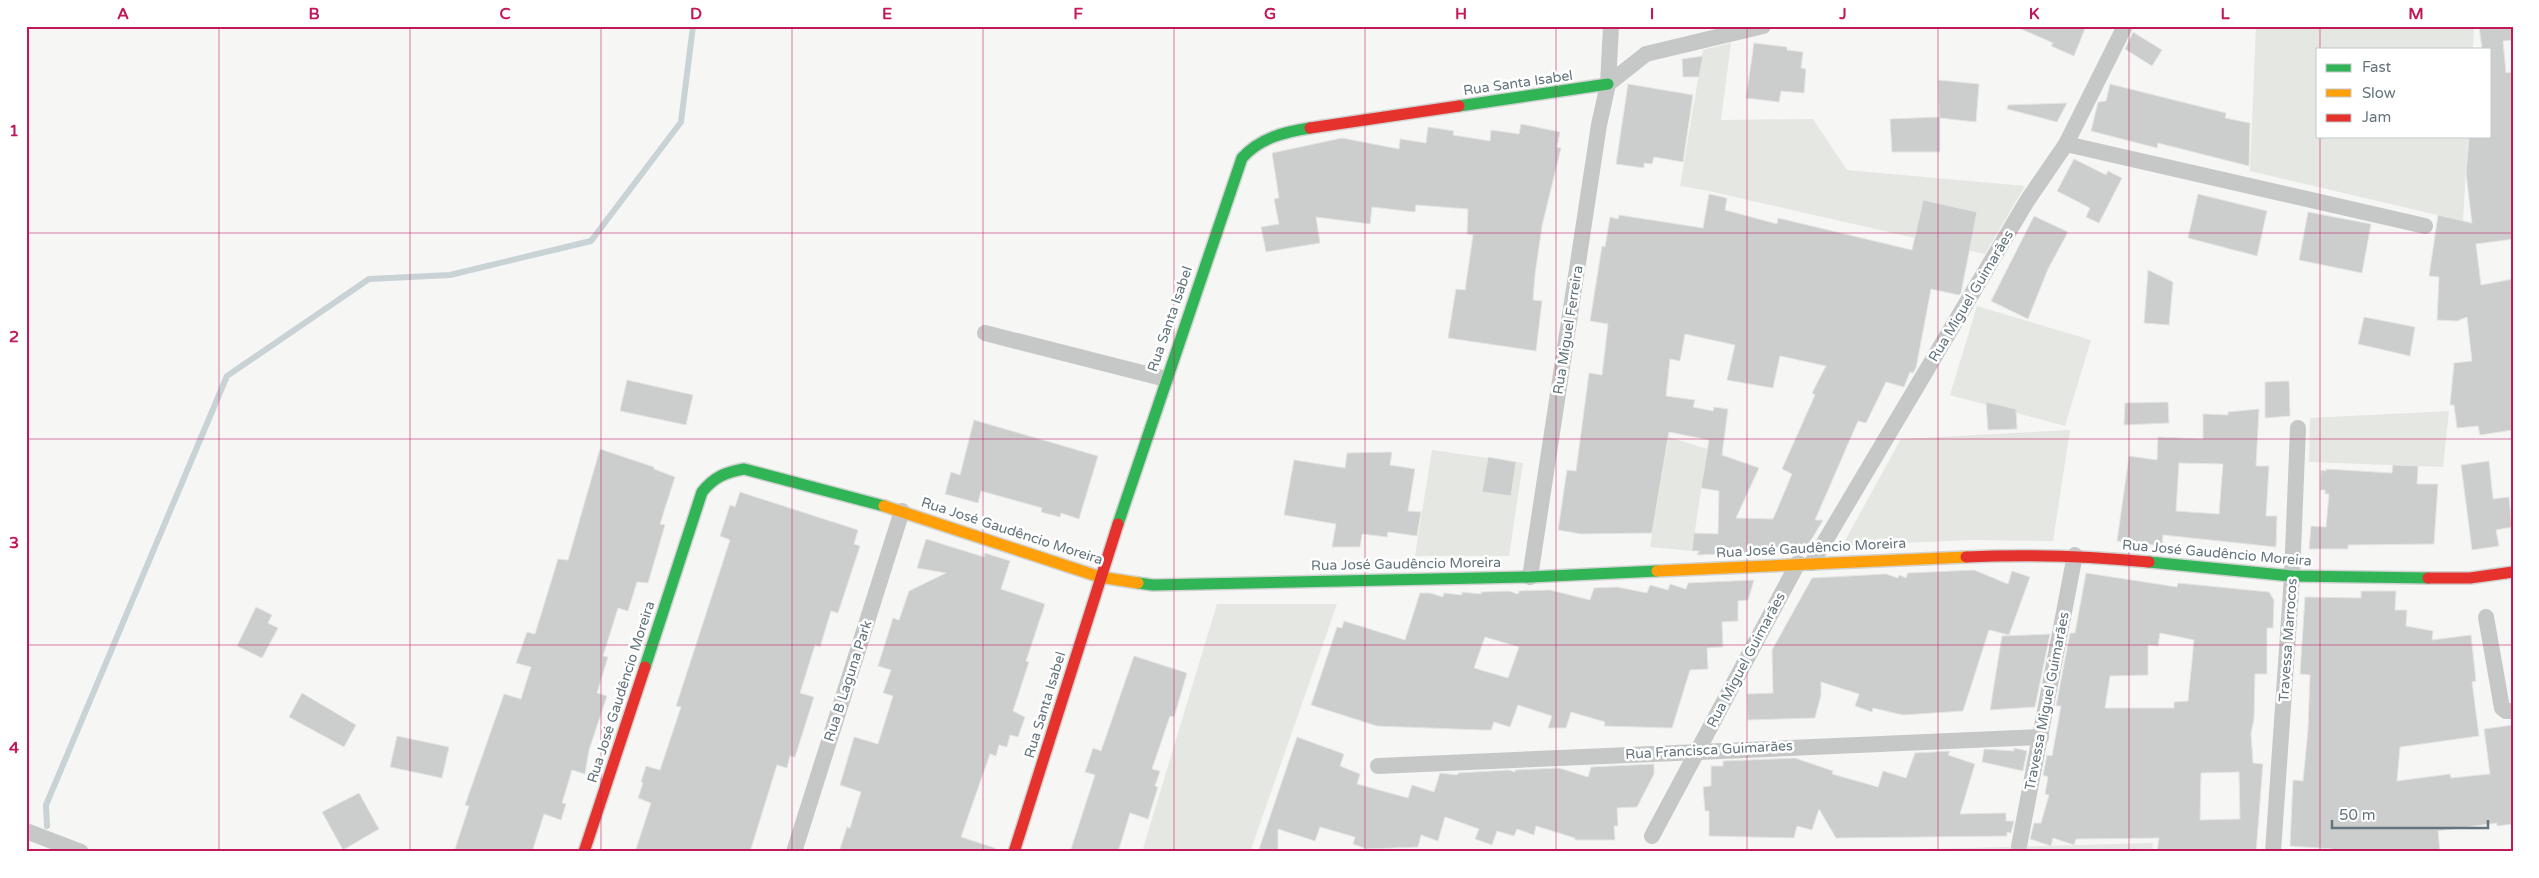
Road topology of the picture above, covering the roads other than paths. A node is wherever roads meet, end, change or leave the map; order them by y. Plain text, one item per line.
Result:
1 (1611, 26) edge
2 (1763, 26) edge
3 (2125, 26) edge
4 (1608, 84) junction
5 (2066, 144) junction
6 (2425, 226) dead end
7 (985, 333) dead end
8 (1166, 379) junction
9 (2298, 428) dead end
10 (902, 511) junction
11 (2075, 555) junction
12 (1805, 563) junction
13 (2513, 572) edge
14 (2292, 576) junction
15 (1100, 577) junction
16 (1530, 577) junction
17 (2486, 617) dead end
18 (2513, 711) edge
19 (2041, 737) junction
20 (1698, 750) junction
21 (1378, 766) dead end
22 (26, 831) edge
23 (1652, 836) dead end
24 (2019, 846) dead end
25 (81, 852) edge
26 (584, 852) edge
27 (794, 852) edge
28 (1014, 852) edge
29 (2273, 852) edge

1 - 4 street
2 - 4 street
3 - 5 street, Rua Miguel Guimarães
4 - 8 street, Rua Santa Isabel
4 - 16 street, Rua Miguel Ferreira
5 - 6 street
5 - 12 street, Rua Miguel Guimarães
7 - 8 street
8 - 15 street, Rua Santa Isabel
9 - 14 street, Travessa Marrocos
10 - 15 street, Rua José Gaudêncio Moreira
10 - 26 street, Rua José Gaudêncio Moreira
10 - 27 street, Rua B Laguna Park
11 - 12 street, Rua José Gaudêncio Moreira
11 - 14 street, Rua José Gaudêncio Moreira
11 - 19 street, Travessa Miguel Guimarães
12 - 16 street, Rua José Gaudêncio Moreira
12 - 20 street, Rua Miguel Guimarães
13 - 14 street, Rua José Gaudêncio Moreira
14 - 29 street, Travessa Marrocos
15 - 16 street, Rua José Gaudêncio Moreira
15 - 28 street, Rua Santa Isabel
17 - 18 street
19 - 20 street, Rua Francisca Guimarães
19 - 24 street, Travessa Miguel Guimarães
20 - 21 street, Rua Francisca Guimarães
20 - 23 street, Rua Miguel Guimarães
22 - 25 street

